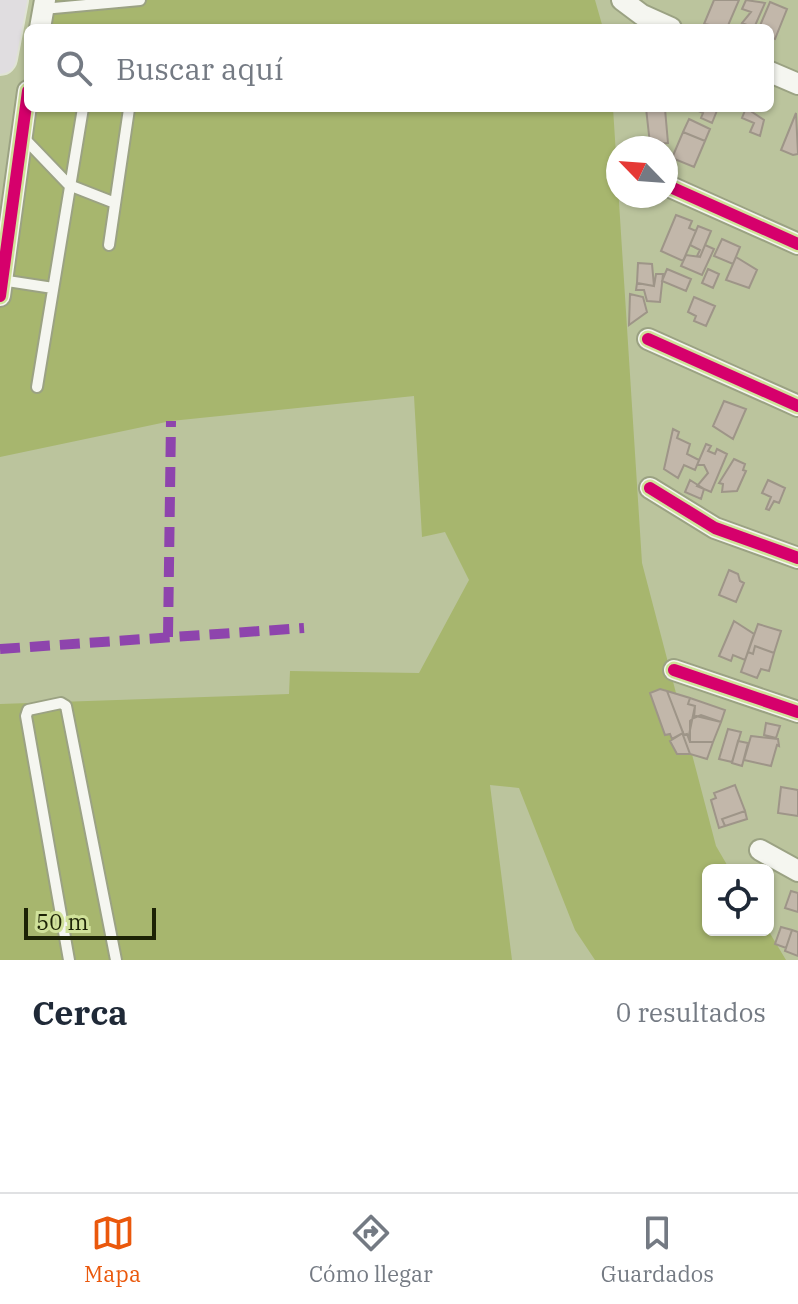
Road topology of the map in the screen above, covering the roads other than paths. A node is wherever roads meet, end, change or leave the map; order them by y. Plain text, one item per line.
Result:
1 (11, 0) edge
2 (140, 0) edge
3 (622, 0) edge
4 (42, 12) edge
5 (662, 24) edge
6 (0, 58) edge
7 (774, 74) edge
8 (798, 84) edge
9 (25, 112) edge
10 (82, 112) edge
11 (129, 112) edge
12 (21, 135) junction
13 (69, 185) junction
14 (678, 190) edge
15 (115, 203) junction
16 (798, 244) edge
17 (109, 245) dead end
18 (1, 280) edge
19 (53, 288) junction
20 (0, 296) edge
21 (648, 339) dead end
22 (37, 387) dead end
23 (798, 406) edge
24 (650, 488) dead end
25 (798, 558) edge
26 (674, 670) dead end
27 (798, 712) edge
28 (760, 850) dead end
29 (798, 871) edge
30 (69, 960) edge
31 (116, 960) edge

1 - 6 highway
2 - 4 lane
3 - 5 street
7 - 8 street
9 - 12 street
10 - 13 lane
11 - 15 lane
12 - 13 lane
12 - 18 street
13 - 15 lane
13 - 19 lane
14 - 16 street
15 - 17 lane
18 - 19 lane
18 - 20 street
19 - 22 lane
21 - 23 street
24 - 25 street
26 - 27 street
28 - 29 street
30 - 31 lane

